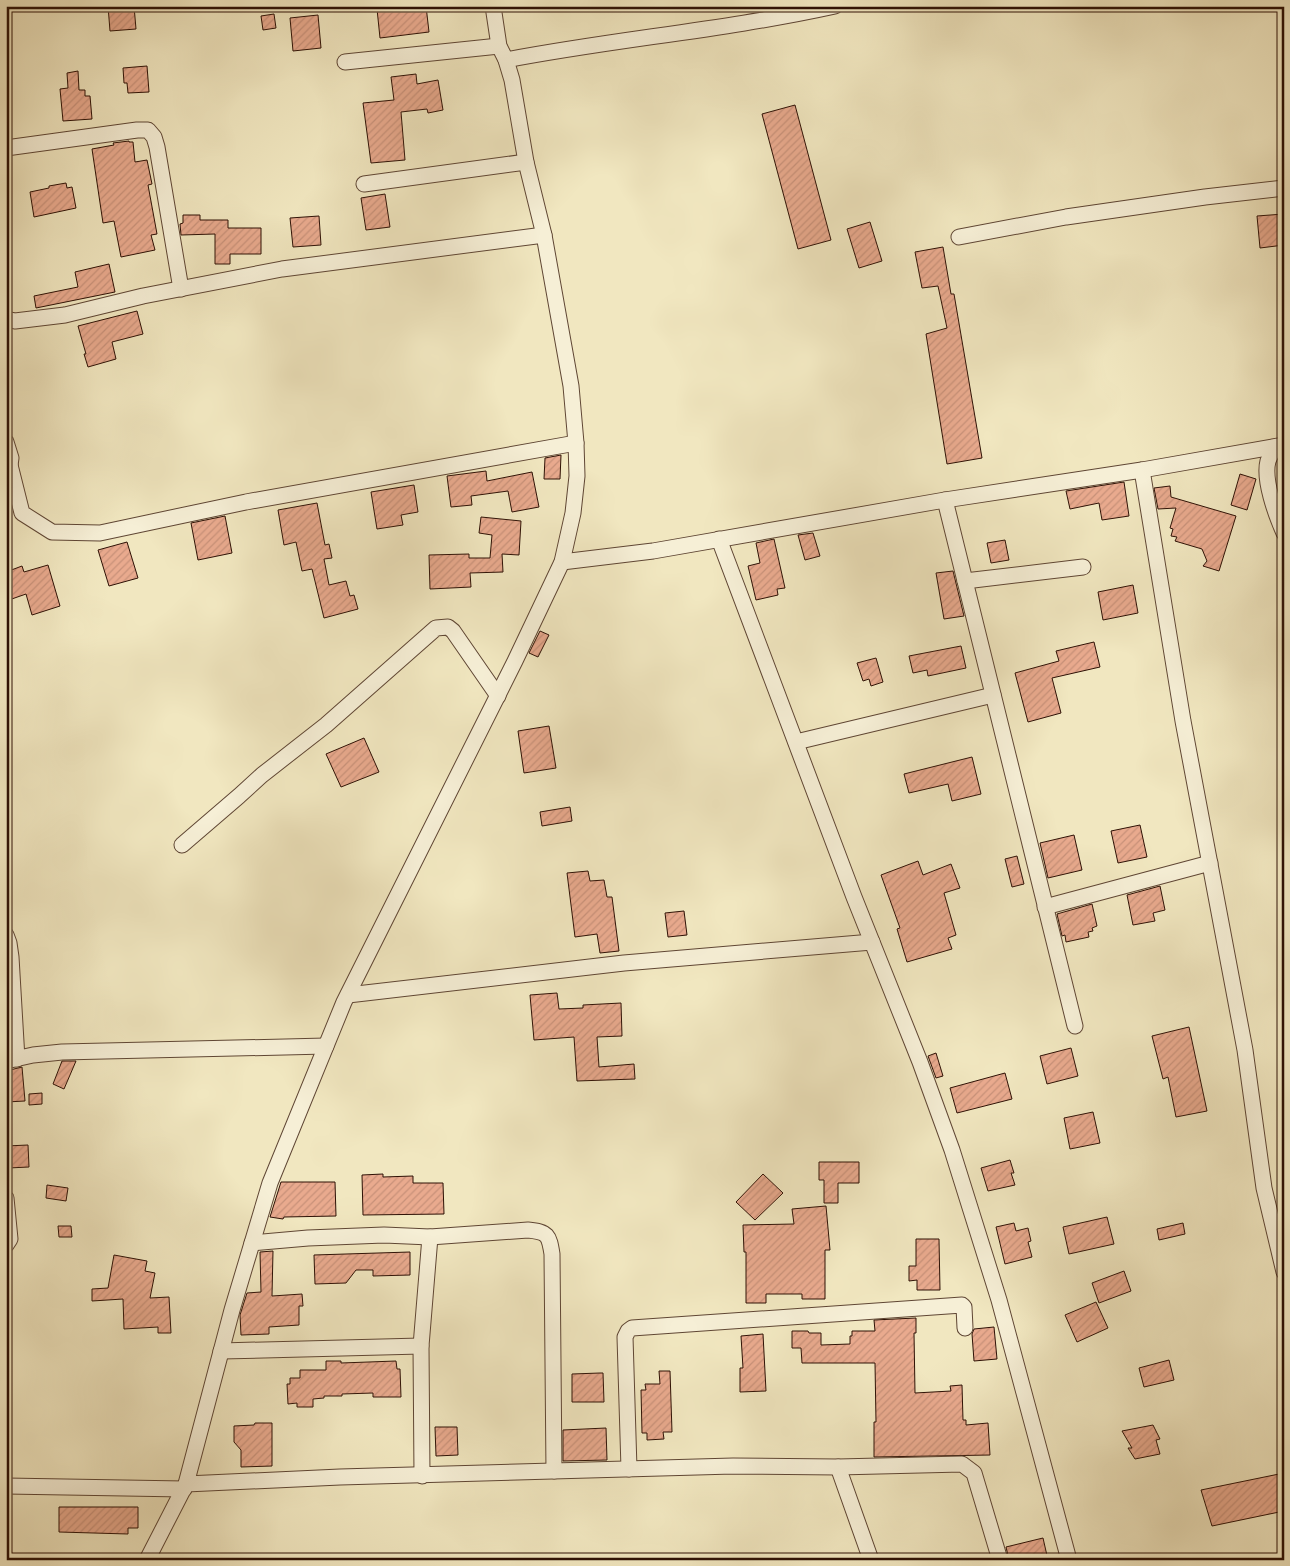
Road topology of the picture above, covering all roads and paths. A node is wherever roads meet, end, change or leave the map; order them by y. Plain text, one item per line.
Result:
1 (493, 6) edge
2 (835, 6) edge
3 (499, 46) junction
4 (506, 60) junction
5 (345, 62) dead end
6 (6, 148) edge
7 (526, 162) junction
8 (364, 184) dead end
9 (1284, 188) edge
10 (544, 235) junction
11 (959, 238) dead end
12 (181, 289) junction
13 (6, 319) edge
14 (6, 442) edge
15 (576, 443) junction
16 (1279, 446) edge
17 (8, 466) edge
18 (1142, 470) junction
19 (945, 500) junction
20 (1284, 533) edge
21 (719, 539) junction
22 (562, 562) junction
23 (1083, 567) dead end
24 (965, 582) junction
25 (993, 695) junction
26 (498, 696) junction
27 (796, 742) junction
28 (182, 845) dead end
29 (1210, 863) junction
30 (1045, 908) junction
31 (6, 935) edge
32 (872, 942) junction
33 (348, 995) junction
34 (1075, 1026) dead end
35 (326, 1046) junction
36 (12, 1060) edge
37 (6, 1198) edge
38 (430, 1237) junction
39 (252, 1243) junction
40 (6, 1245) edge
41 (1284, 1272) edge
42 (965, 1328) dead end
43 (421, 1346) junction
44 (221, 1351) junction
45 (838, 1467) junction
46 (629, 1469) junction
47 (554, 1471) junction
48 (422, 1476) junction
49 (6, 1486) edge
50 (185, 1486) junction
51 (147, 1560) edge
52 (870, 1560) edge
53 (1000, 1560) edge
54 (1069, 1560) edge

1 - 3 street
2 - 4 street
3 - 4 street
3 - 5 street
4 - 7 street
6 - 12 street
7 - 8 street
7 - 10 street
9 - 11 street
10 - 12 street
10 - 15 street
12 - 13 street
14 - 17 street
15 - 17 street
15 - 22 street
16 - 18 street
16 - 20 street
18 - 19 street
18 - 29 street
19 - 21 street
19 - 24 street
21 - 22 street
21 - 27 street
22 - 26 street
23 - 24 street
24 - 25 street
25 - 27 street
25 - 30 street
26 - 28 street
26 - 33 street
27 - 32 street
29 - 30 street
29 - 41 street
30 - 34 street
31 - 36 street
32 - 33 street
32 - 54 street
33 - 35 street
35 - 36 street
35 - 39 street
37 - 40 street
38 - 39 street
38 - 43 street
38 - 47 street
39 - 44 street
42 - 46 street
43 - 44 street
43 - 48 street
44 - 50 street
45 - 46 street
45 - 52 street
45 - 53 street
46 - 47 street
47 - 48 street
48 - 50 street
49 - 50 street
50 - 51 street

